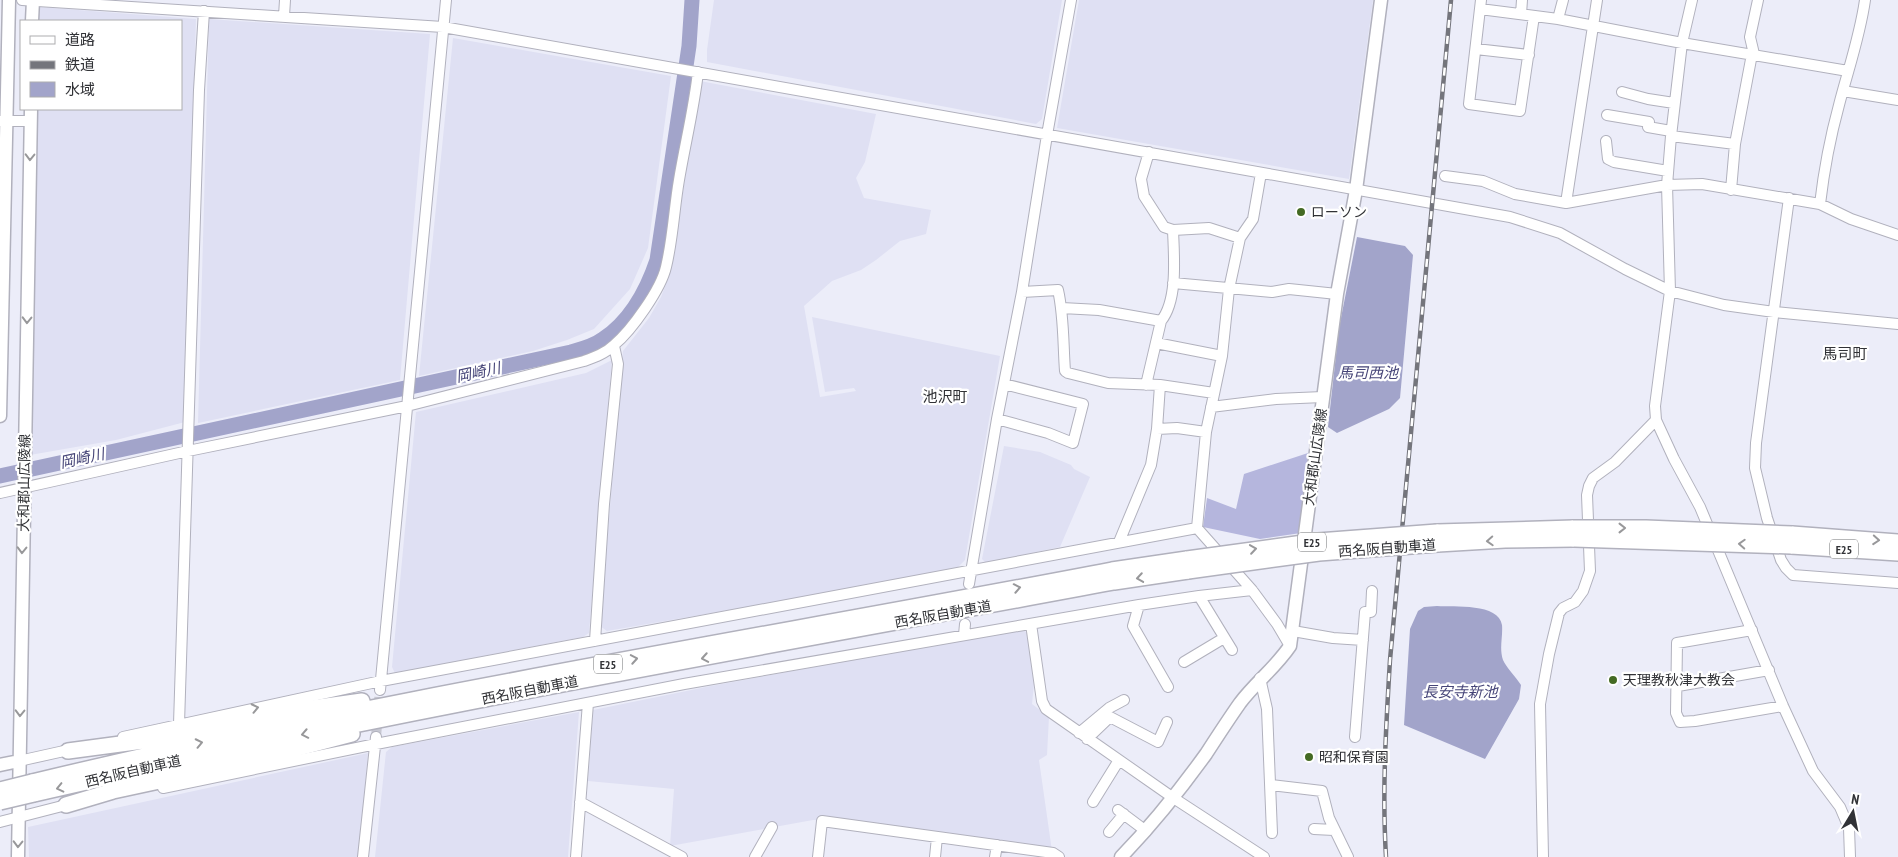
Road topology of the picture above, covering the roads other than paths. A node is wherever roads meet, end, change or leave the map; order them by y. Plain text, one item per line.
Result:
1 (8, 0) edge
2 (22, 0) edge
3 (33, 0) edge
4 (285, 0) edge
5 (446, 0) edge
6 (1071, 0) edge
7 (1380, 0) edge
8 (1522, 0) edge
9 (1563, 0) edge
10 (1597, 0) edge
11 (1692, 0) edge
12 (1758, 0) edge
13 (1865, 0) edge
14 (54, 1) edge
15 (170, 4) edge
16 (1481, 4) edge
17 (204, 11) junction
18 (1521, 14) junction
19 (284, 16) junction
20 (1534, 16) junction
21 (1558, 19) junction
22 (32, 20) edge
23 (1592, 25) junction
24 (443, 27) junction
25 (1682, 43) junction
26 (1476, 49) junction
27 (1753, 54) junction
28 (1529, 55) junction
29 (695, 71) junction
30 (1848, 71) junction
31 (1843, 91) junction
32 (1622, 92) dead end
33 (1898, 100) edge
34 (1674, 103) junction
35 (30, 115) edge
36 (1607, 115) dead end
37 (3, 121) edge
38 (1671, 134) junction
39 (1047, 136) junction
40 (1606, 141) dead end
41 (1735, 144) junction
42 (1149, 152) junction
43 (1668, 171) junction
44 (1261, 173) junction
45 (1445, 176) dead end
46 (1667, 185) junction
47 (1356, 190) junction
48 (1731, 190) junction
49 (1789, 198) junction
50 (1566, 203) junction
51 (1820, 204) junction
52 (1173, 230) junction
53 (1898, 235) edge
54 (1240, 238) junction
55 (1173, 283) junction
56 (1229, 289) junction
57 (1670, 291) junction
58 (1022, 292) junction
59 (1337, 294) junction
60 (1062, 308) junction
61 (1774, 312) junction
62 (1161, 321) junction
63 (1898, 324) edge
64 (1156, 343) junction
65 (614, 346) junction
66 (1222, 356) junction
67 (1004, 384) junction
68 (1160, 384) junction
69 (1146, 385) junction
70 (1214, 393) junction
71 (1323, 397) junction
72 (407, 403) junction
73 (0, 406) edge
74 (1211, 407) junction
75 (0, 416) edge
76 (997, 419) junction
77 (1656, 420) junction
78 (1157, 429) junction
79 (1206, 432) junction
80 (188, 449) junction
81 (23, 486) junction
82 (0, 493) edge
83 (1197, 528) junction
84 (1792, 540) junction
85 (1119, 542) junction
86 (1898, 542) edge
87 (1898, 555) edge
88 (1188, 565) junction
89 (971, 571) junction
90 (1898, 582) edge
91 (970, 584) dead end
92 (1252, 590) junction
93 (1372, 591) dead end
94 (1199, 596) junction
95 (1139, 605) junction
96 (1031, 624) junction
97 (1752, 630) junction
98 (1293, 631) junction
99 (1224, 638) junction
100 (1363, 640) junction
101 (595, 641) junction
102 (1290, 646) junction
103 (1232, 650) dead end
104 (1184, 662) dead end
105 (575, 670) junction
106 (1769, 670) junction
107 (1260, 678) junction
108 (380, 686) junction
109 (1678, 686) junction
110 (1168, 687) dead end
111 (1124, 700) dead end
112 (470, 702) junction
113 (588, 703) junction
114 (1783, 706) junction
115 (1167, 722) dead end
116 (179, 724) junction
117 (1083, 736) junction
118 (1356, 737) dead end
119 (376, 741) junction
120 (68, 750) junction
121 (1119, 760) junction
122 (19, 761) junction
123 (0, 765) edge
124 (1271, 785) junction
125 (33, 788) junction
126 (0, 790) edge
127 (1172, 797) junction
128 (0, 802) edge
129 (580, 802) junction
130 (1093, 802) dead end
131 (66, 805) junction
132 (19, 817) junction
133 (0, 822) edge
134 (772, 827) dead end
135 (1314, 829) dead end
136 (1334, 830) junction
137 (1146, 831) junction
138 (1109, 832) dead end
139 (1272, 833) dead end
140 (938, 837) junction
141 (997, 845) junction
142 (18, 857) edge
143 (364, 857) edge
144 (576, 857) edge
145 (682, 857) edge
146 (755, 857) edge
147 (818, 857) edge
148 (935, 857) edge
149 (995, 857) edge
150 (1059, 857) edge
151 (1121, 857) edge
152 (1264, 857) edge
153 (1348, 857) edge
154 (1543, 857) edge
155 (1850, 857) edge

1 - 37 main road
2 - 3 street
3 - 14 street
3 - 22 main road
4 - 19 street
5 - 24 street
6 - 39 street
7 - 47 main road, 大和郡山広陵線
8 - 18 street
9 - 21 street
10 - 23 street
11 - 25 street
12 - 27 street
13 - 30 street
14 - 15 street
15 - 17 street
16 - 18 street
16 - 26 street
17 - 19 street
17 - 80 street
18 - 20 street
19 - 24 street
20 - 21 street
20 - 28 street
21 - 23 street
23 - 25 street
23 - 50 street
24 - 29 street
24 - 72 street
25 - 27 street
25 - 34 street
26 - 28 street
26 - 28 street
27 - 30 street
27 - 41 street
29 - 39 street
29 - 65 street
30 - 31 street
31 - 33 street
31 - 51 street
32 - 34 street
34 - 38 street
35 - 37 street
35 -> 81 main road, 大和郡山広陵線
36 - 38 street
37 - 73 main road
38 - 41 street
38 - 43 street
39 - 42 street
39 - 58 street
40 - 43 street
41 - 48 street
42 - 44 street
42 - 52 street
43 - 46 street
44 - 47 street
44 - 54 street
45 - 50 street
46 - 48 street
46 - 50 street
46 - 57 street
47 - 57 street
47 - 59 main road, 大和郡山広陵線
48 - 49 street
49 - 51 street
49 - 61 street
51 - 53 street
52 - 54 street
52 - 55 street
54 - 56 street
55 - 56 street
55 - 62 street
56 - 59 street
56 - 66 street
57 - 61 street
57 - 77 street
58 - 60 street
58 - 67 street
59 - 71 main road, 大和郡山広陵線
60 - 62 street
60 - 69 street
61 - 63 street
61 - 90 street
62 - 64 street
64 - 66 street
64 - 69 street
65 - 72 street
65 - 101 street
66 - 70 street
67 - 76 street
67 - 76 street
68 - 69 street
68 - 70 street
68 - 78 street
70 - 74 street
71 - 74 street
71 - 98 main road, 大和郡山広陵線
72 - 80 street
72 - 108 street
73 - 75 main road
74 - 79 street
76 - 89 street
77 - 97 street
77 - 154 street
78 - 79 street
78 - 85 street
79 - 83 street
80 - 81 street
80 - 116 street
81 - 82 street
81 -> 122 main road, 大和郡山広陵線
83 - 85 street
83 - 92 street
84 -> 86 highway, 西名阪自動車道 / E25
84 - 87 highway, 西名阪自動車道 / E25
84 - 88 highway, 西名阪自動車道 / E25, bridge
85 - 89 street
105 -> 88 highway, 西名阪自動車道 / E25
88 -> 112 highway, 西名阪自動車道 / E25
89 - 91 street
89 - 101 street
92 - 94 street
92 - 102 street
93 - 100 street
94 - 95 street
94 - 99 street
95 - 96 street
95 - 110 street
96 - 113 street
96 - 117 street
97 - 106 street
97 - 109 street
98 - 100 street
98 - 102 main road, 大和郡山広陵線
99 - 103 street
99 - 104 street
100 - 118 street
101 - 108 street
102 - 107 main road, 大和郡山広陵線
105 - 120 highway
125 -> 105 highway, 西名阪自動車道 / E25
106 - 109 street
106 - 114 street
107 - 124 street
107 - 127 main road, 大和郡山広陵線
116 -> 108 street
109 - 114 street
111 - 117 street
112 -> 125 highway, 西名阪自動車道 / E25
112 - 131 highway
113 - 119 street
113 - 129 street
114 - 155 street
115 - 117 street
116 - 120 street
117 - 121 street
119 - 131 street
119 - 143 street
120 - 122 street
121 - 127 street
121 - 130 street
122 - 123 main road
122 - 132 main road, 大和郡山広陵線
124 - 136 street
124 - 139 street
125 - 126 highway, 西名阪自動車道 / E25, bridge
125 - 128 highway, 西名阪自動車道 / E25, bridge
127 - 137 main road, 大和郡山広陵線
127 - 152 street
129 - 144 street
129 - 145 street
131 - 132 street
132 - 133 street
132 -> 142 main road, 大和郡山広陵線
134 - 146 street
135 - 136 street
136 - 153 street
137 - 138 street
137 - 151 main road, 大和郡山広陵線
140 - 141 street
140 - 147 street
140 - 148 street
141 - 149 street
141 - 150 street

